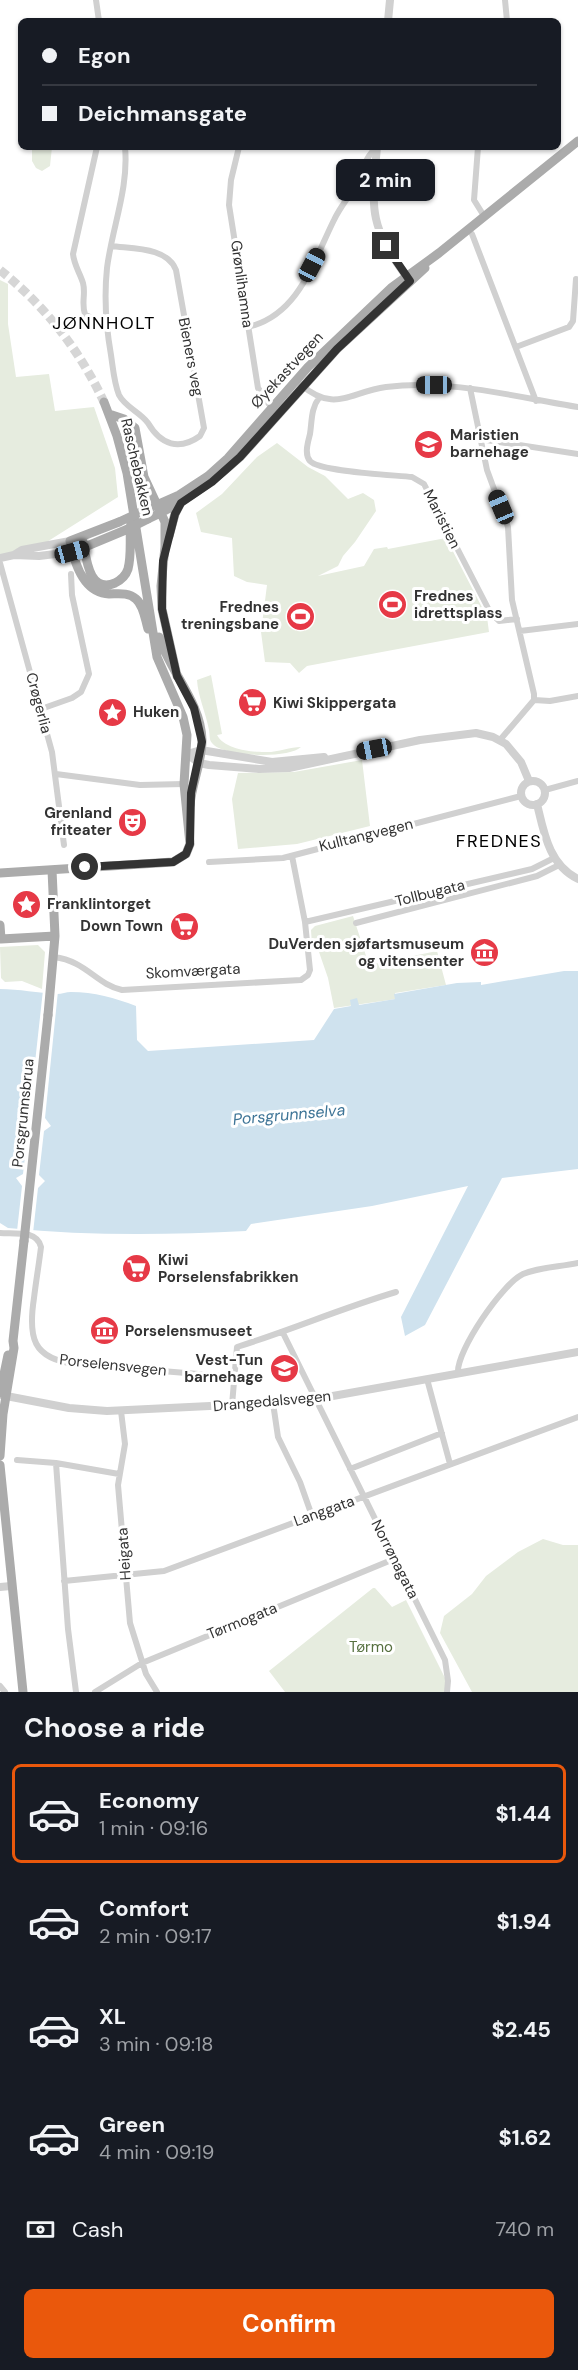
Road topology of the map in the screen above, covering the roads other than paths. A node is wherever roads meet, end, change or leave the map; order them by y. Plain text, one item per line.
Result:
1 (96, 0) edge
2 (390, 0) edge
3 (505, 0) edge
4 (99, 18) edge
5 (388, 18) edge
6 (507, 18) edge
7 (578, 141) edge
8 (96, 150) edge
9 (125, 150) edge
10 (238, 150) edge
11 (377, 150) edge
12 (478, 150) edge
13 (484, 216) junction
14 (472, 234) dead end
15 (111, 246) junction
16 (408, 278) junction
17 (576, 279) dead end
18 (106, 321) junction
19 (248, 327) junction
20 (516, 347) junction
21 (299, 383) junction
22 (470, 388) junction
23 (319, 398) junction
24 (536, 400) junction
25 (104, 402) tunnel mouth
26 (578, 407) edge
27 (275, 411) junction
28 (109, 414) junction
29 (480, 439) junction
30 (578, 454) edge
31 (181, 503) junction
32 (159, 509) junction
33 (133, 510) junction
34 (147, 515) junction
35 (82, 537) junction
36 (70, 541) junction
37 (165, 547) junction
38 (85, 548) junction
39 (72, 552) junction
40 (14, 555) junction
41 (0, 558) edge
42 (0, 563) edge
43 (70, 574) dead end
44 (151, 612) junction
45 (517, 620) junction
46 (578, 624) edge
47 (520, 631) junction
48 (157, 657) junction
49 (177, 676) junction
50 (578, 696) edge
51 (534, 700) junction
52 (41, 709) junction
53 (500, 740) junction
54 (201, 750) junction
55 (187, 754) junction
56 (334, 757) junction
57 (199, 763) junction
58 (56, 774) junction
59 (530, 781) junction
60 (578, 781) edge
61 (184, 784) junction
62 (545, 790) junction
63 (521, 796) junction
64 (537, 804) junction
65 (189, 819) junction
66 (63, 845) dead end
67 (292, 856) junction
68 (209, 862) dead end
69 (556, 862) junction
70 (52, 870) junction
71 (0, 873) edge
72 (578, 879) edge
73 (305, 922) junction
74 (356, 923) dead end
75 (0, 925) edge
76 (55, 936) junction
77 (0, 939) edge
78 (54, 957) junction
79 (0, 1233) edge
80 (577, 1264) edge
81 (578, 1272) edge
82 (396, 1292) dead end
83 (283, 1333) junction
84 (578, 1352) edge
85 (458, 1373) junction
86 (235, 1377) junction
87 (427, 1379) junction
88 (2, 1395) edge
89 (316, 1399) junction
90 (273, 1403) junction
91 (232, 1405) junction
92 (121, 1411) junction
93 (578, 1417) edge
94 (442, 1433) junction
95 (0, 1456) edge
96 (17, 1460) dead end
97 (56, 1463) junction
98 (450, 1464) junction
99 (0, 1465) edge
100 (350, 1469) junction
101 (119, 1474) junction
102 (364, 1497) junction
103 (312, 1516) junction
104 (394, 1559) junction
105 (125, 1576) junction
106 (64, 1581) junction
107 (11, 1586) junction
108 (0, 1587) edge
109 (142, 1663) junction
110 (0, 1686) edge
111 (5, 1692) edge
112 (23, 1692) edge
113 (76, 1692) edge
114 (95, 1692) edge
115 (157, 1692) edge
116 (447, 1692) edge

1 - 4 street
2 - 5 street
3 - 6 street
7 - 13 main road, Øyekastvegen
8 - 18 street
9 - 15 street
10 - 19 street, Grønlihamna
11 - 16 street
11 - 19 street
12 - 13 street
13 - 16 main road, Øyekastvegen
14 - 20 street
15 - 18 street
15 - 18 street, Bieners veg
16 - 21 main road, Øyekastvegen
17 - 20 street
19 - 27 street, Grønlihamna
20 - 24 street
21 - 23 street
21 - 27 main road, Øyekastvegen
22 - 23 street
22 - 24 street
22 - 29 street
23 - 45 street, Maristien
24 - 26 street
25 - 28 main road, Raschebakken
27 - 31 main road, Øyekastvegen
27 - 32 main road, Øyekastvegen
28 - 32 main road
28 - 33 main road, Raschebakken
29 - 30 street
29 - 45 street
31 - 32 main road, Øyekastvegen
31 - 37 main road
32 - 34 main road
32 - 37 main road
33 - 38 main road
33 - 44 main road, Raschebakken
34 - 35 main road, bridge
34 - 38 main road, bridge
35 - 36 main road
35 - 38 main road
36 - 39 main road
36 - 40 street
37 - 49 main road
38 - 39 main road
39 - 40 street
39 - 48 main road
40 - 41 street
42 - 52 street, Crøgerlia
43 - 52 street
44 - 48 main road, Raschebakken
44 - 49 main road, Raschebakken
45 - 47 street
46 - 47 street
47 - 51 street
48 - 55 main road, Raschebakken
49 - 54 main road, Raschebakken
50 - 51 street
51 - 53 street
52 - 58 street, Crøgerlia
53 - 56 street
53 - 59 street
54 - 55 street
54 - 56 street
54 - 57 main road, Raschebakken
55 - 57 street
55 - 61 main road, Raschebakken
56 - 57 street
57 - 65 main road, Raschebakken
58 - 61 street
58 - 66 street, Crøgerlia
59 - 62 street
59 - 63 street
60 - 62 street
61 - 65 main road, Raschebakken
62 - 64 street
63 - 64 street
63 - 67 street, Kulltangvegen
64 - 69 street
65 - 70 main road, Raschebakken
67 - 68 street, Kulltangvegen
67 - 73 street, Skomværgata
69 - 72 street
69 - 73 street, Tollbugata
69 - 74 street
70 - 71 main road, Raschebakken
70 - 76 main road
73 - 78 street, Skomværgata
75 - 77 main road
76 - 77 main road
76 - 78 main road, Porsgrunnsbrua
78 - 88 main road, Porsgrunnsbrua, bridge
79 - 86 street, Porselensvegen
80 - 81 street
80 - 85 street
82 - 83 street
83 - 86 street
83 - 89 street, Norrønagata
84 - 85 street, Drangedalsvegen
85 - 87 street, Drangedalsvegen
86 - 91 street
87 - 89 street, Drangedalsvegen
87 - 94 street
88 - 92 street, Drangedalsvegen
88 - 95 main road, Porsgrunnsbrua
89 - 90 street, Drangedalsvegen
89 - 100 street, Norrønagata
90 - 91 street, Drangedalsvegen
90 - 103 street
91 - 92 street, Drangedalsvegen
92 - 101 street, Heigata
93 - 98 street, Langgata
94 - 98 street
94 - 100 street
96 - 97 street
97 - 101 street
97 - 106 street
98 - 102 street, Langgata
99 - 107 main road
100 - 102 street, Norrønagata
101 - 105 street, Heigata
102 - 103 street, Langgata
102 - 104 street, Norrønagata
103 - 105 street, Langgata
104 - 109 street, Tørmogata
104 - 116 street, Norrønagata
105 - 106 street, Langgata
105 - 109 street, Heigata
106 - 113 street
107 - 108 street
107 - 112 main road
109 - 114 street, Tørmogata
109 - 115 street, Heigata
110 - 111 street

